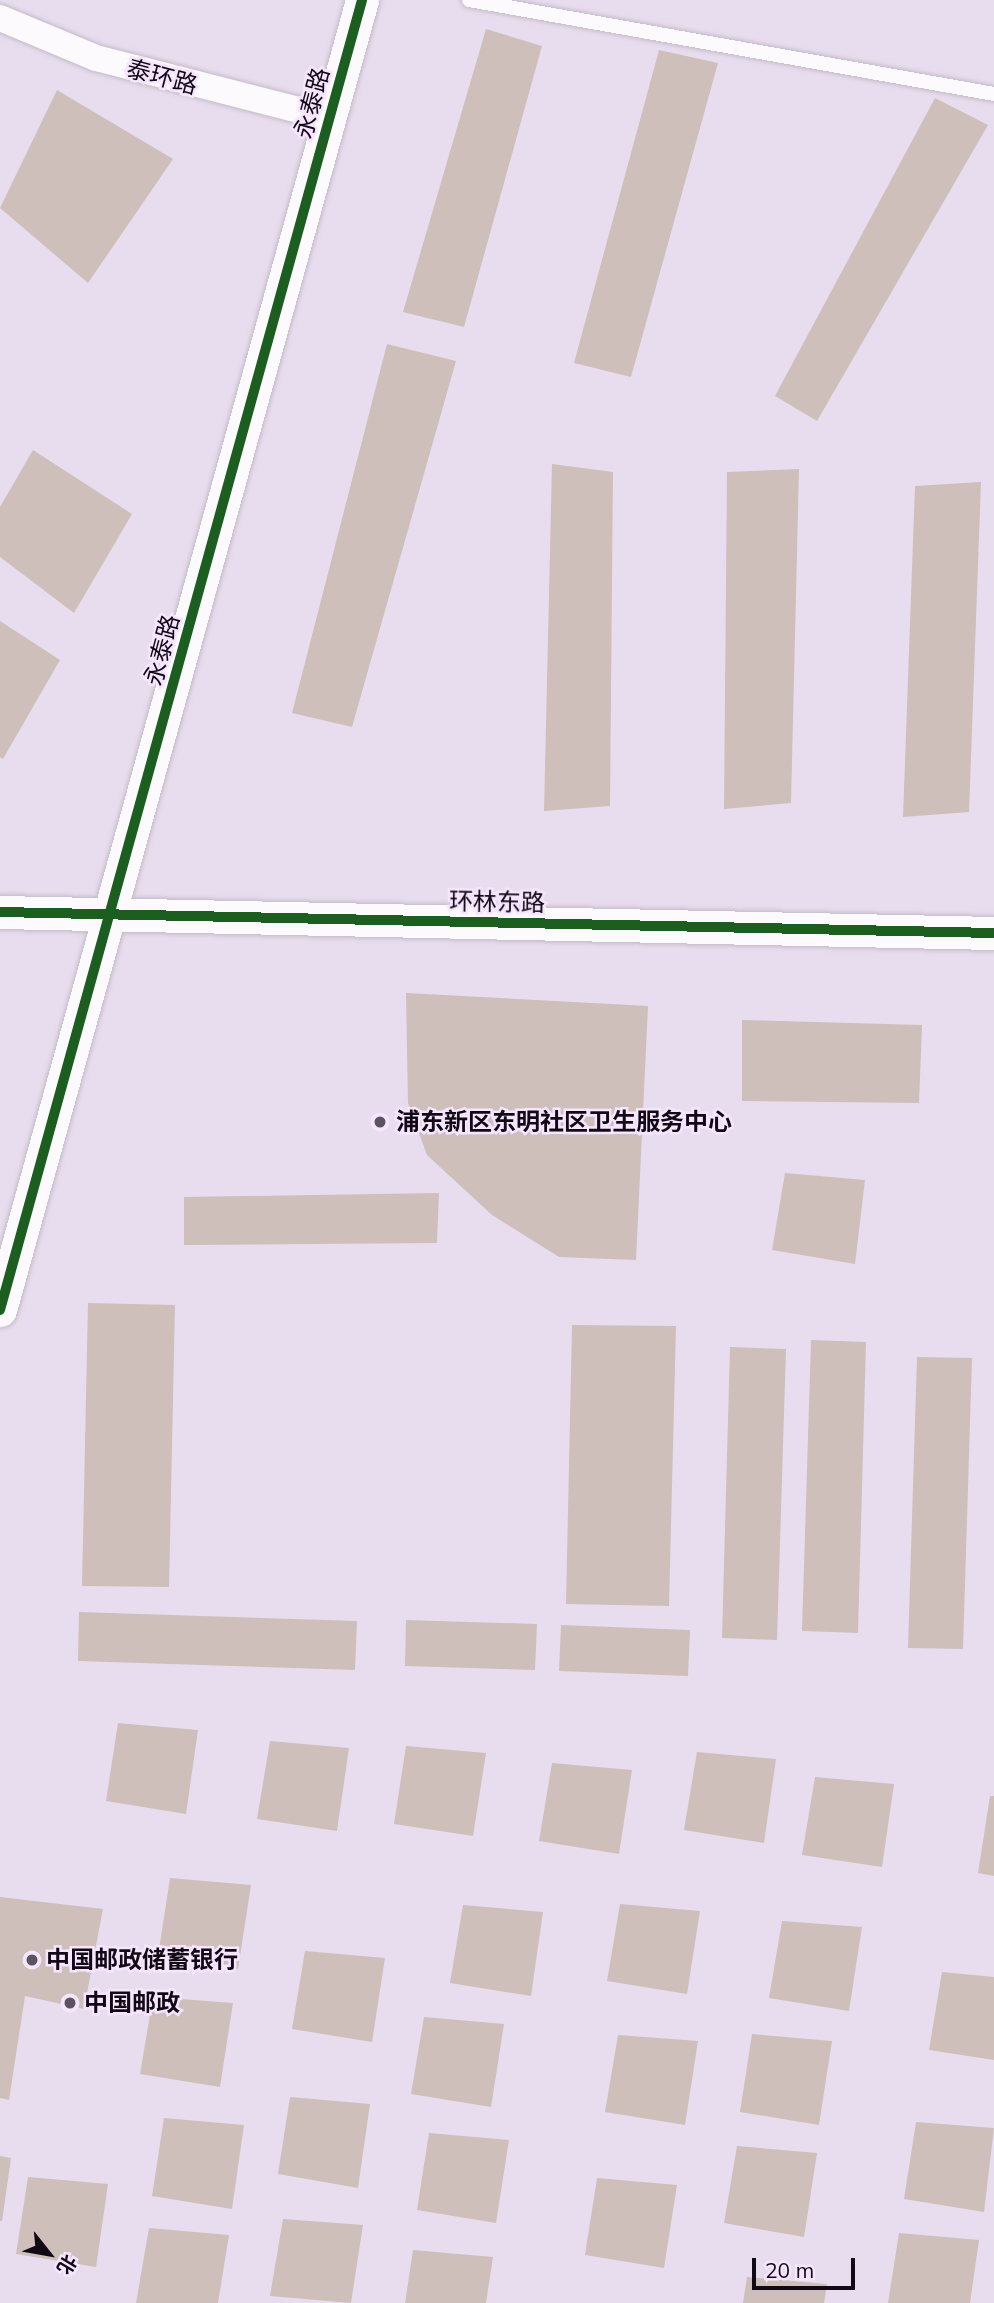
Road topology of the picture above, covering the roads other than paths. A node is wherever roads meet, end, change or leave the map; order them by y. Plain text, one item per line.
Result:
1 (362, 0) edge
2 (470, 0) edge
3 (0, 18) edge
4 (994, 94) edge
5 (330, 118) junction
6 (0, 912) edge
7 (111, 915) junction
8 (994, 933) edge
9 (0, 1310) edge

1 - 5 street, 永泰路
2 - 4 lane
3 - 5 street, 泰环路
5 - 7 street, 永泰路
6 - 7 street, 环林东路
7 - 8 street, 环林东路
7 - 9 street, 永泰路

